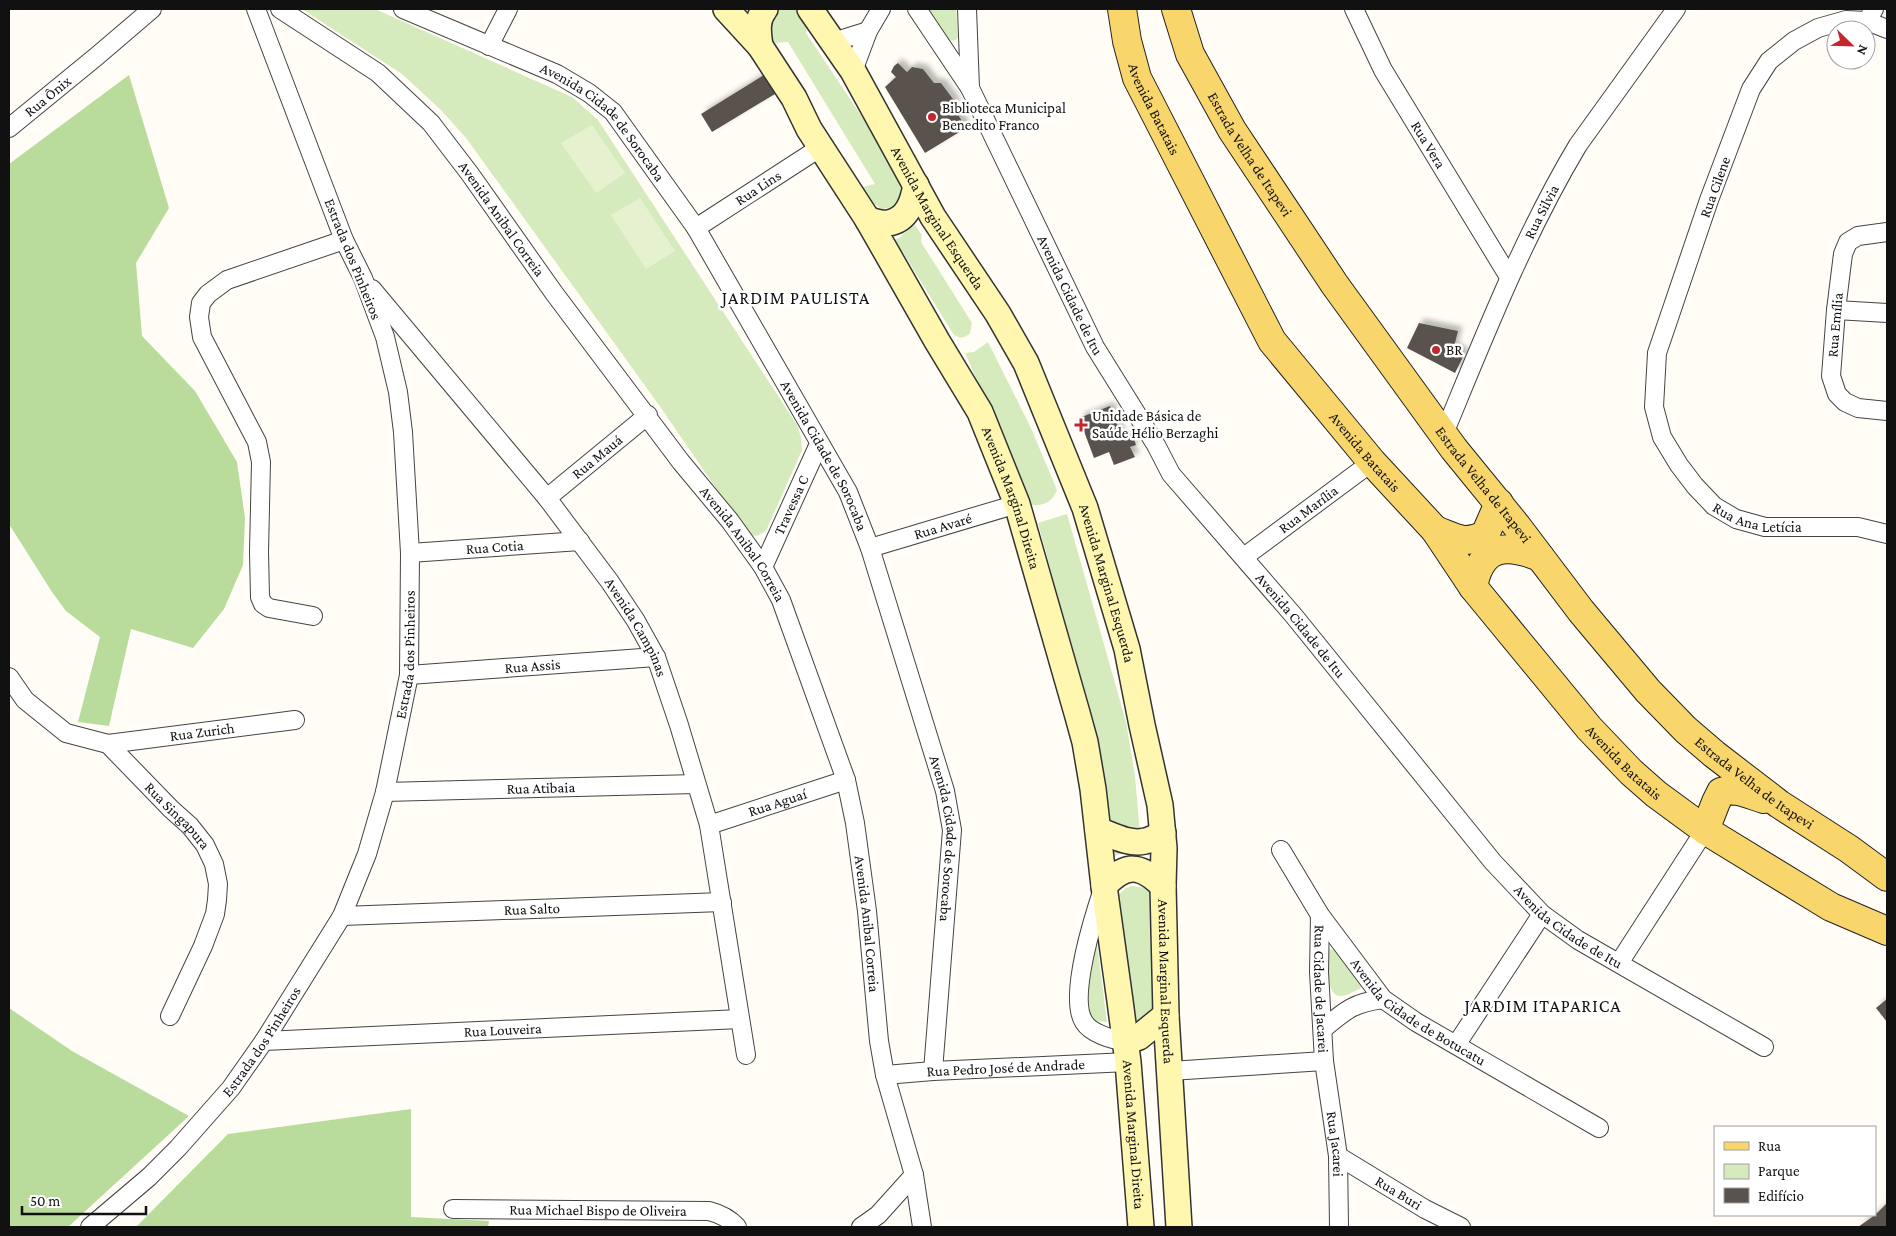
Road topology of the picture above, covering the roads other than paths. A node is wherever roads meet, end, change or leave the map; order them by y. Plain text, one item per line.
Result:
1 (152, 9) edge
2 (256, 9) edge
3 (280, 9) edge
4 (403, 9) edge
5 (508, 9) edge
6 (726, 9) edge
7 (765, 9) edge
8 (810, 9) edge
9 (881, 9) edge
10 (918, 9) edge
11 (967, 9) edge
12 (1122, 9) edge
13 (1176, 9) edge
14 (1354, 9) edge
15 (1676, 9) edge
16 (1871, 15) edge
17 (1887, 29) edge
18 (868, 31) junction
19 (833, 42) junction
20 (489, 46) junction
21 (760, 46) junction
22 (853, 71) junction
23 (970, 88) junction
24 (9, 128) edge
25 (821, 147) junction
26 (916, 185) junction
27 (868, 220) junction
28 (696, 228) junction
29 (1887, 232) edge
30 (344, 240) junction
31 (1509, 276) junction
32 (363, 278) junction
33 (1836, 310) junction
34 (1887, 313) edge
35 (1887, 410) edge
36 (648, 415) junction
37 (1443, 436) junction
38 (1662, 437) joint
39 (819, 444) junction
40 (1372, 462) junction
41 (547, 498) junction
42 (1498, 503) junction
43 (1017, 504) junction
44 (1435, 530) junction
45 (1887, 534) edge
46 (580, 541) junction
47 (870, 548) junction
48 (410, 553) junction
49 (1244, 557) junction
50 (1540, 557) junction
51 (763, 567) junction
52 (1472, 588) junction
53 (313, 616) dead end
54 (656, 657) junction
55 (409, 675) junction
56 (9, 677) edge
57 (295, 720) dead end
58 (108, 744) junction
59 (846, 780) junction
60 (696, 784) junction
61 (385, 792) junction
62 (1779, 804) junction
63 (709, 825) junction
64 (1098, 830) junction
65 (1705, 830) junction
66 (1163, 833) junction
67 (1281, 850) dead end
68 (1887, 877) edge
69 (1104, 886) junction
70 (1163, 886) junction
71 (722, 902) junction
72 (1542, 914) junction
73 (1320, 915) junction
74 (342, 916) junction
75 (1887, 931) edge
76 (1619, 963) junction
77 (1382, 999) junction
78 (1166, 1015) junction
79 (170, 1016) dead end
80 (740, 1019) junction
81 (1324, 1029) junction
82 (264, 1041) junction
83 (1456, 1045) junction
84 (1764, 1047) dead end
85 (1126, 1052) junction
86 (746, 1055) dead end
87 (1324, 1061) junction
88 (933, 1071) junction
89 (1170, 1071) junction
90 (885, 1075) junction
91 (1599, 1128) dead end
92 (1338, 1156) junction
93 (914, 1175) junction
94 (453, 1209) dead end
95 (90, 1227) edge
96 (737, 1227) edge
97 (861, 1227) edge
98 (922, 1227) edge
99 (1141, 1227) edge
100 (1179, 1227) edge
101 (1340, 1227) edge
102 (1461, 1227) edge

1 - 24 street, Rua Ônix
2 - 30 street, Estrada dos Pinheiros
3 - 36 street, Avenida Anibal Correia
4 - 20 street, Avenida Cidade de Sorocaba
5 - 20 street
6 - 21 main road, Avenida Marginal Direita
7 - 21 main road
8 - 19 main road, Avenida Marginal Esquerda
9 - 18 street
10 - 23 street, Avenida Cidade de Itu
11 - 23 street, Avenida Cidade de Itu
12 - 40 main road, Avenida Batatais
13 - 37 main road, Estrada Velha de Itapevi
14 - 31 street, Rua Vera
15 - 31 street, Rua Silvia
16 - 17 street
16 - 38 street, Rua Cilene
18 - 19 street
18 - 22 street
19 - 22 main road, Avenida Marginal Esquerda
20 - 28 street, Avenida Cidade de Sorocaba
21 - 25 main road, Avenida Marginal Direita
22 - 26 main road, Avenida Marginal Esquerda
23 - 49 street, Avenida Cidade de Itu
25 - 27 main road, Avenida Marginal Direita
25 - 28 street, Rua Lins
26 - 27 main road
26 - 66 main road, Avenida Marginal Esquerda
27 - 43 main road, Avenida Marginal Direita
28 - 39 street, Avenida Cidade de Sorocaba
29 - 33 street, Rua Emília
30 - 32 street, Estrada dos Pinheiros
30 - 53 street
31 - 37 street, Rua Silvia
32 - 41 street, Avenida Campinas
32 - 48 street, Estrada dos Pinheiros
33 - 34 street
33 - 35 street, Rua Emília
36 - 41 street, Rua Mauá
36 - 51 street, Avenida Anibal Correia
37 - 42 main road, Estrada Velha de Itapevi
38 - 45 street, Rua Ana Letícia
39 - 47 street, Avenida Cidade de Sorocaba
39 - 51 street, Travessa C
40 - 44 main road, Avenida Batatais
40 - 49 street, Rua Marília
41 - 46 street, Avenida Campinas
42 - 44 main road
42 - 50 main road, Estrada Velha de Itapevi
43 - 47 street, Rua Avaré
43 - 64 main road, Avenida Marginal Direita
44 - 52 main road, Avenida Batatais
46 - 48 street, Rua Cotia
46 - 54 street, Avenida Campinas
47 - 88 street, Avenida Cidade de Sorocaba
48 - 55 street, Estrada dos Pinheiros
49 - 72 street, Avenida Cidade de Itu
50 - 52 main road
50 - 62 main road, Estrada Velha de Itapevi
51 - 59 street, Avenida Anibal Correia
52 - 65 main road, Avenida Batatais
54 - 55 street, Rua Assis
54 - 60 street, Avenida Campinas
55 - 61 street, Estrada dos Pinheiros
56 - 58 street
57 - 58 street, Rua Zurich
58 - 79 street, Rua Singapura
59 - 63 street, Rua Aguaí
59 - 90 street, Avenida Anibal Correia
60 - 61 street, Rua Atibaia
60 - 63 street, Avenida Campinas
61 - 74 street, Estrada dos Pinheiros
62 - 65 main road
62 - 68 main road, Estrada Velha de Itapevi
63 - 71 street, Avenida Campinas
64 - 66 main road
64 - 69 main road, Avenida Marginal Direita
65 - 75 main road, Avenida Batatais
65 - 76 street
66 - 70 main road, Avenida Marginal Esquerda
67 - 73 street, Avenida Cidade de Botucatu
69 - 70 main road
69 - 85 main road, Avenida Marginal Direita
69 - 85 street, Avenida Marginal Direita
70 - 78 main road, Avenida Marginal Esquerda
71 - 74 street, Rua Salto
71 - 80 street, Avenida Campinas
72 - 76 street, Avenida Cidade de Itu
72 - 83 street
73 - 77 street, Avenida Cidade de Botucatu
73 - 81 street, Rua Cidade de Jacarei
74 - 82 street, Estrada dos Pinheiros
76 - 84 street, Avenida Cidade de Itu
77 - 81 street
77 - 83 street, Avenida Cidade de Botucatu
78 - 85 main road
78 - 89 main road, Avenida Marginal Esquerda
80 - 82 street, Rua Louveira
80 - 86 street, Avenida Campinas
81 - 87 street, Rua Cidade de Jacarei
82 - 95 street, Estrada dos Pinheiros
83 - 91 street, Avenida Cidade de Botucatu
85 - 88 street, Rua Pedro José de Andrade
85 - 99 main road, Avenida Marginal Direita
87 - 89 street
87 - 92 street, Rua Jacarei
88 - 90 street, Rua Pedro José de Andrade
89 - 100 main road, Avenida Marginal Esquerda
90 - 93 street, Avenida Anibal Correia
92 - 101 street, Rua Jacarei
92 - 102 street, Rua Buri
93 - 97 street
93 - 98 street, Avenida Anibal Correia
94 - 96 street, Rua Michael Bispo de Oliveira

